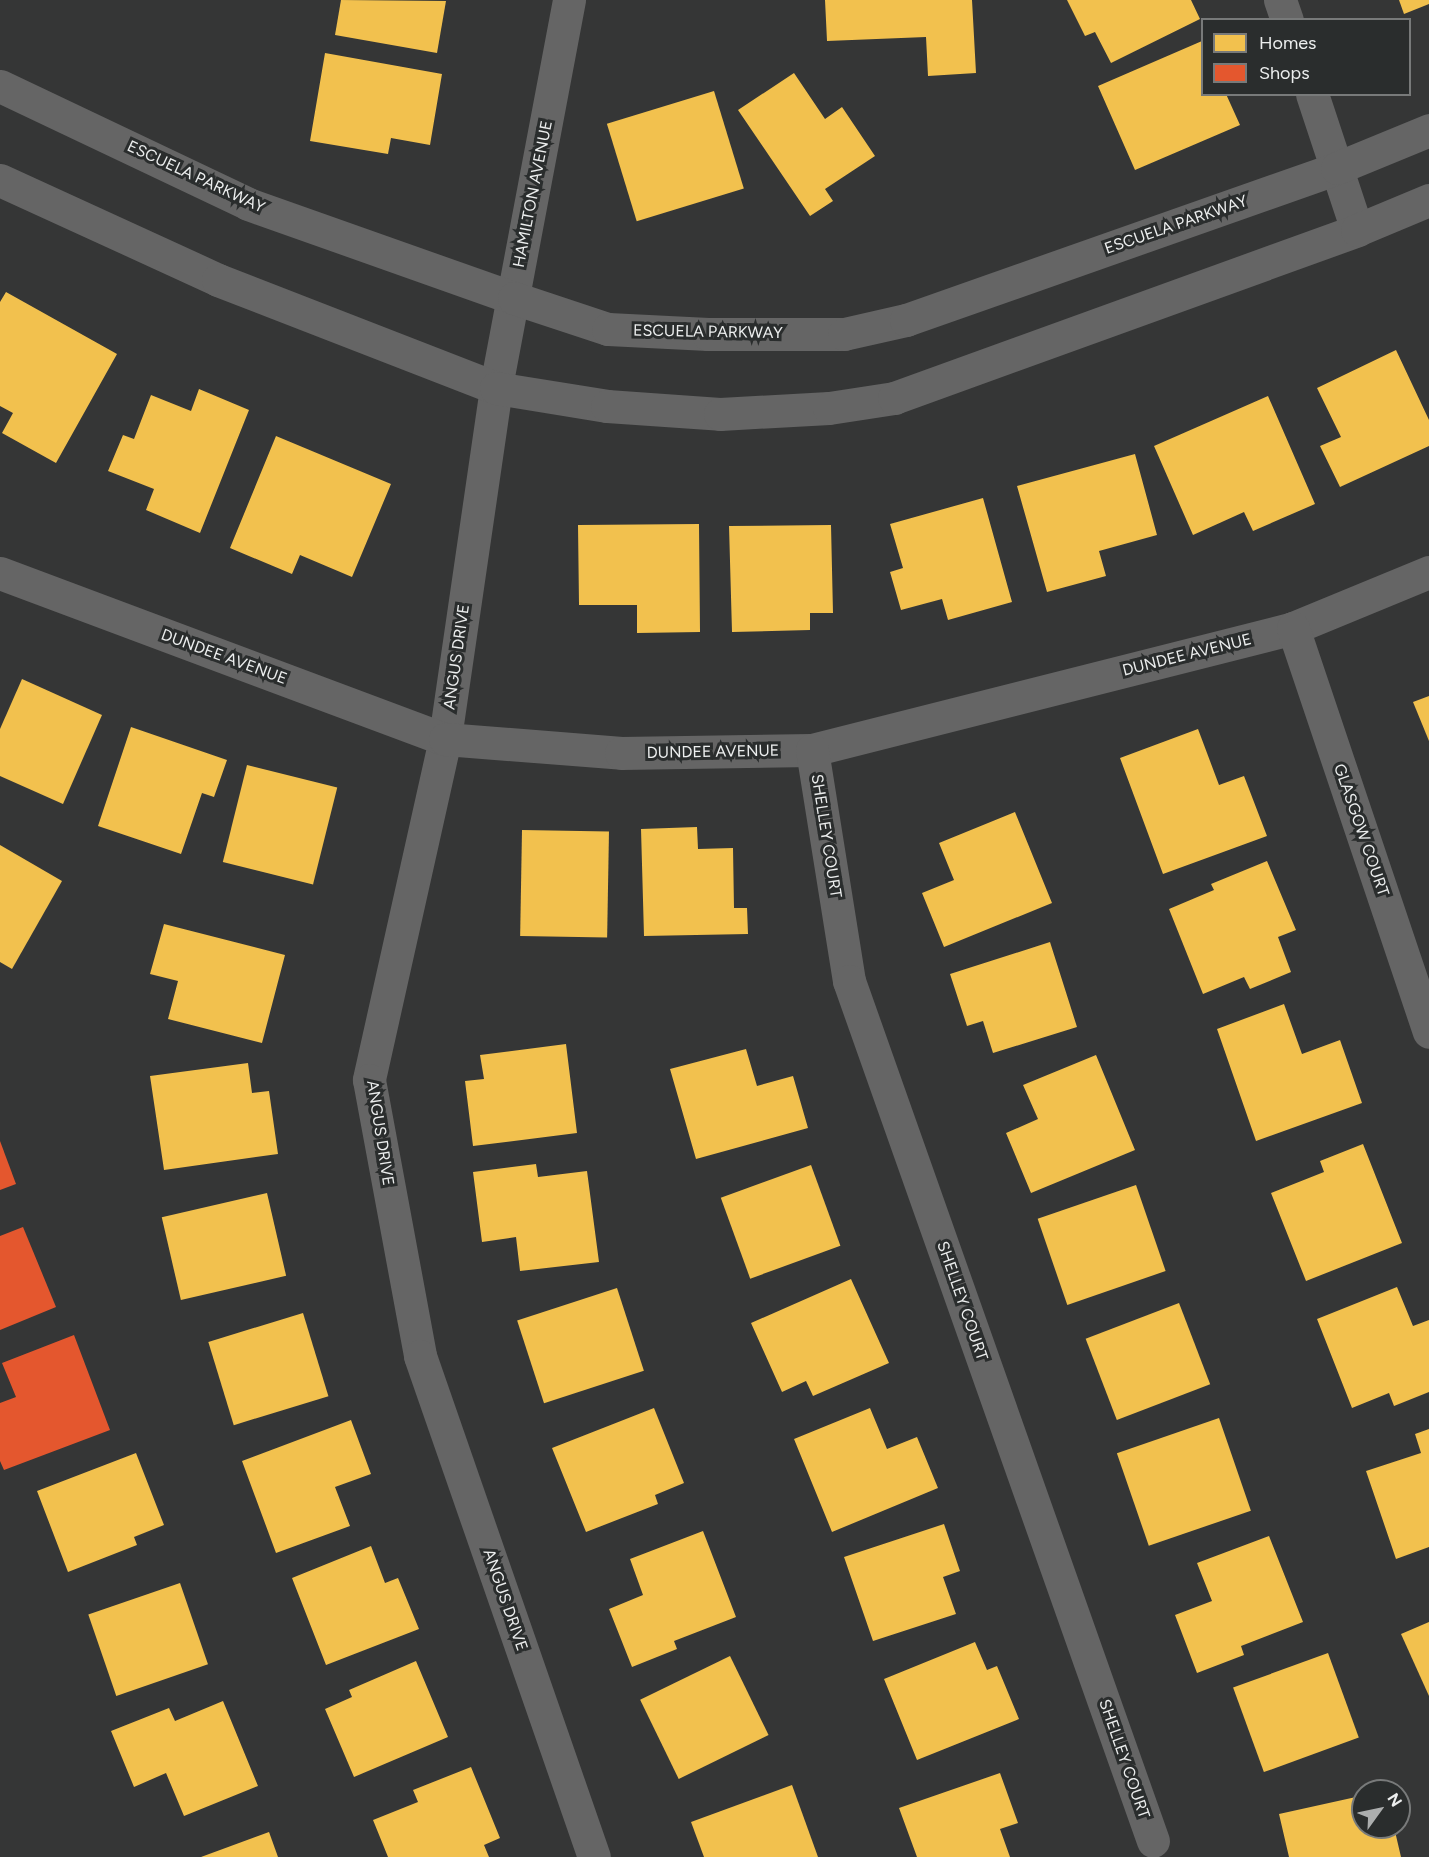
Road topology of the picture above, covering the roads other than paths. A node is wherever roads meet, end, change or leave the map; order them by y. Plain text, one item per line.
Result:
1 (569, 0) edge
2 (1280, 0) edge
3 (1286, 18) edge
4 (0, 86) edge
5 (1313, 96) edge
6 (1429, 130) edge
7 (1337, 168) junction
8 (0, 180) edge
9 (1429, 200) edge
10 (1357, 230) junction
11 (514, 298) junction
12 (496, 388) junction
13 (1429, 572) edge
14 (0, 573) edge
15 (1293, 628) junction
16 (445, 739) junction
17 (812, 750) junction
18 (1429, 1032) edge
19 (1153, 1841) dead end
20 (594, 1857) edge

1 - 11 street, HAMILTON AVENUE
2 - 3 street
4 - 11 street, ESCUELA PARKWAY
5 - 7 street
6 - 7 street, ESCUELA PARKWAY
7 - 10 street
7 - 11 street, ESCUELA PARKWAY
8 - 12 street
9 - 10 street
10 - 12 street
11 - 12 street, HAMILTON AVENUE
12 - 16 street, ANGUS DRIVE
13 - 15 street, DUNDEE AVENUE
14 - 16 street, DUNDEE AVENUE
15 - 17 street, DUNDEE AVENUE
15 - 18 street, GLASGOW COURT
16 - 17 street, DUNDEE AVENUE
16 - 20 street, ANGUS DRIVE
17 - 19 street, SHELLEY COURT

